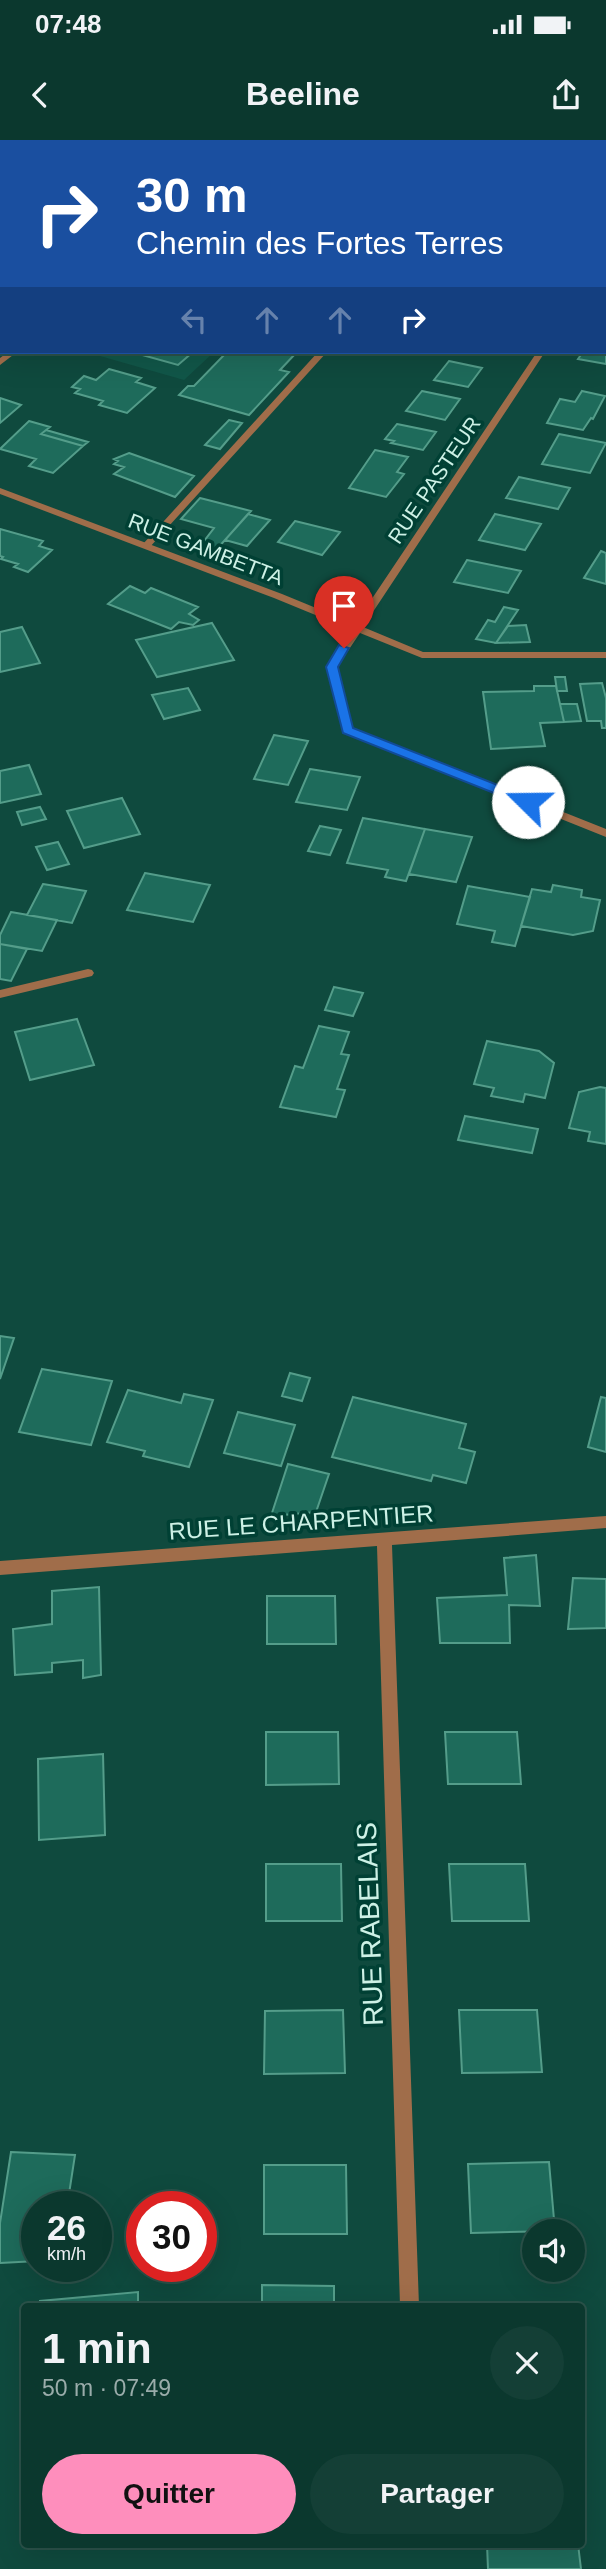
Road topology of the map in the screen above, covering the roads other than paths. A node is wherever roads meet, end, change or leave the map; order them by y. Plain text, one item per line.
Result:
1 (321, 354) edge
2 (540, 354) edge
3 (0, 491) edge
4 (146, 546) junction
5 (355, 628) junction
6 (606, 655) edge
7 (606, 833) edge
8 (88, 973) dead end
9 (0, 993) edge
10 (606, 1522) edge
11 (384, 1539) junction
12 (0, 1568) edge
13 (409, 2303) edge

1 - 4 street
2 - 5 street, RUE PASTEUR
3 - 4 street, RUE GAMBETTA
4 - 5 street, RUE GAMBETTA
5 - 6 street, RUE GAMBETTA
5 - 7 street, RUE PASTEUR
8 - 9 street
10 - 11 street, RUE LE CHARPENTIER
11 - 12 street, RUE LE CHARPENTIER
11 - 13 street, RUE RABELAIS

